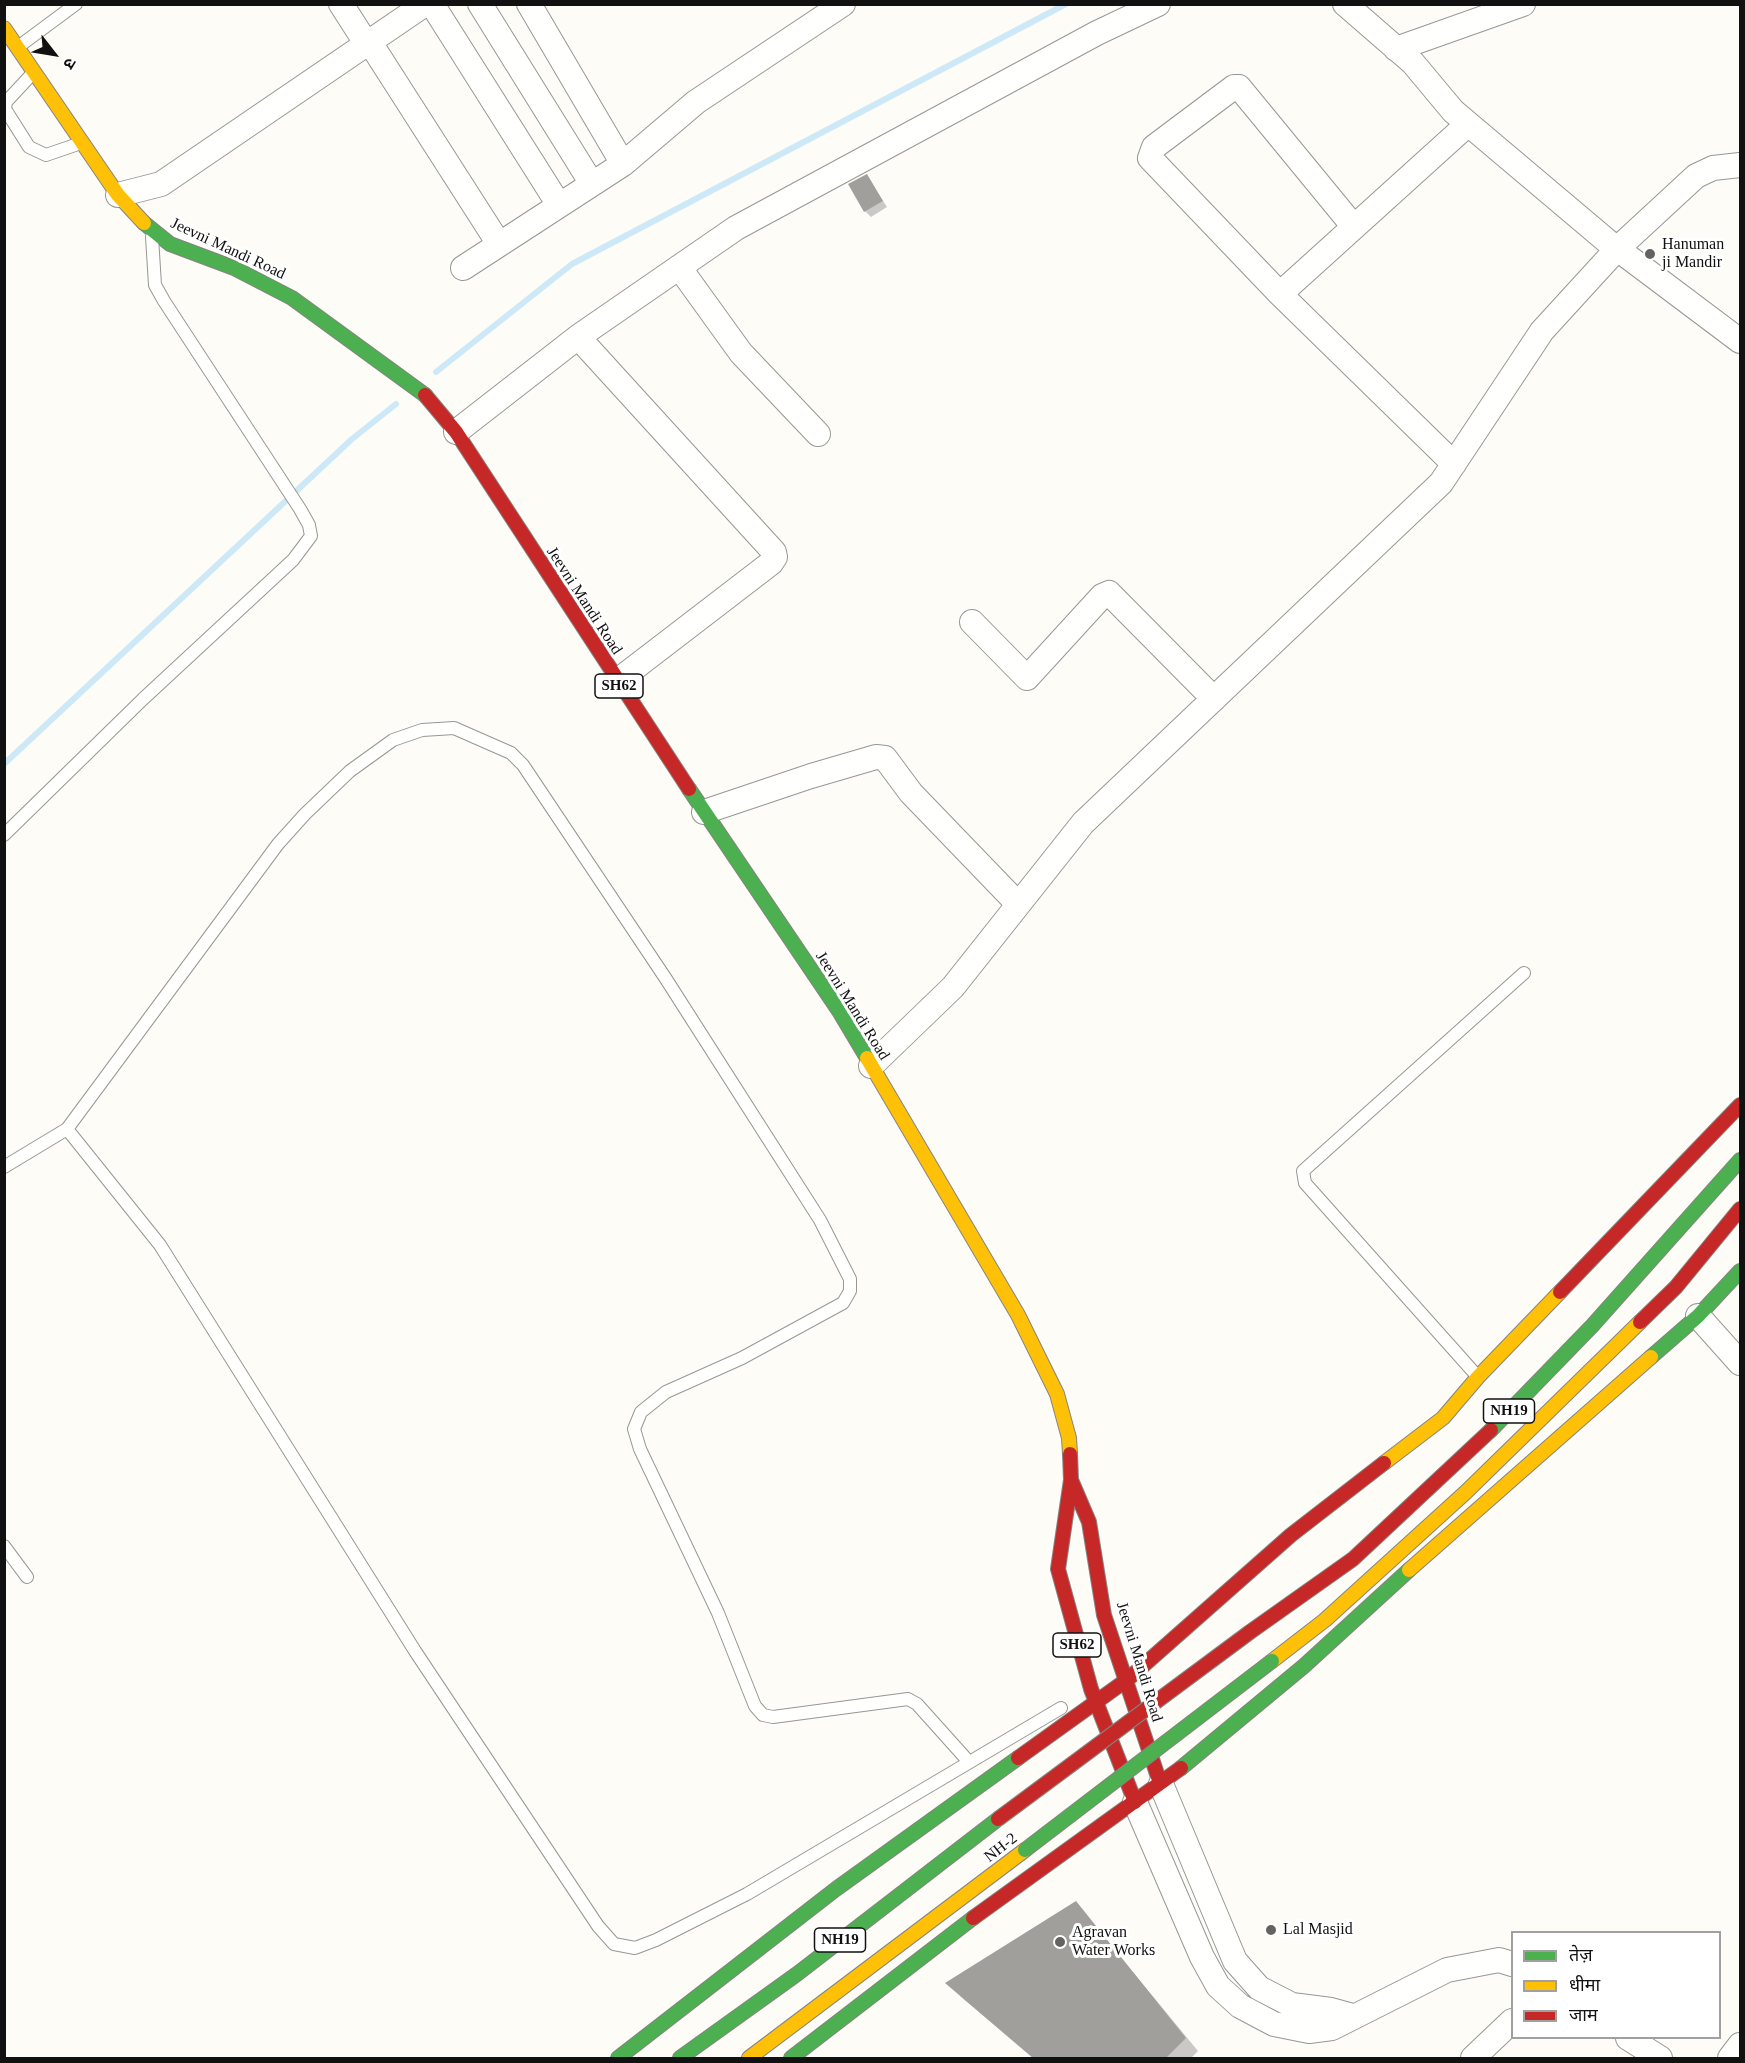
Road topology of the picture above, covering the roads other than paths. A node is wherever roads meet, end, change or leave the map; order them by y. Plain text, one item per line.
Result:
1 (76, 4) edge
2 (341, 4) edge
3 (425, 4) edge
4 (432, 4) edge
5 (480, 4) edge
6 (529, 4) edge
7 (843, 4) edge
8 (1158, 4) edge
9 (1345, 4) edge
10 (1523, 4) edge
11 (4, 28) edge
12 (368, 42) junction
13 (17, 47) junction
14 (1396, 49) junction
15 (34, 72) junction
16 (1468, 124) junction
17 (82, 143) junction
18 (623, 164) junction
19 (1740, 165) edge
20 (592, 184) junction
21 (118, 195) junction
22 (559, 205) junction
23 (1354, 227) junction
24 (152, 230) junction
25 (499, 244) junction
26 (1617, 249) junction
27 (679, 267) junction
28 (464, 268) dead end
29 (1280, 294) junction
30 (578, 337) junction
31 (1740, 341) edge
32 (456, 432) junction
33 (818, 435) dead end
34 (1454, 464) junction
35 (972, 622) dead end
36 (616, 682) junction
37 (1214, 699) junction
38 (704, 812) junction
39 (4, 835) edge
40 (1018, 904) junction
41 (1524, 974) dead end
42 (871, 1066) junction
43 (1740, 1105) edge
44 (67, 1129) junction
45 (1740, 1160) edge
46 (4, 1167) edge
47 (1740, 1209) edge
48 (1740, 1271) edge
49 (1698, 1316) junction
50 (1740, 1363) edge
51 (1478, 1377) junction
52 (1071, 1480) junction
53 (4, 1546) edge
54 (27, 1577) dead end
55 (1197, 1633) junction
56 (1128, 1679) junction
57 (1086, 1696) junction
58 (1250, 1711) junction
59 (969, 1762) junction
60 (1009, 1778) junction
61 (1161, 1784) junction
62 (1135, 1802) junction
63 (1029, 1807) dead end
64 (1042, 1826) dead end
65 (1061, 1855) junction
66 (1511, 1964) edge
67 (1353, 2016) junction
68 (1511, 2022) edge
69 (1631, 2039) edge
70 (1740, 2045) edge
71 (618, 2058) edge
72 (680, 2058) edge
73 (749, 2058) edge
74 (791, 2058) edge
75 (1473, 2058) edge
76 (1660, 2058) edge
77 (1730, 2058) edge

1 - 13 lane
2 - 12 street
3 - 12 street
4 - 22 street
5 - 20 street
6 - 18 street
7 - 18 street
8 - 27 street
9 - 14 street
10 - 14 street
11 - 13 main road, Jeevni Mandi Road / SH62
12 - 21 street
12 - 25 street
13 - 15 main road, Jeevni Mandi Road / SH62
14 - 16 street
15 - 17 main road, Jeevni Mandi Road / SH62
15 - 17 lane
16 - 23 street
16 - 26 street
17 - 21 main road, Jeevni Mandi Road / SH62
18 - 20 street
19 - 26 street
20 - 22 street
21 - 24 main road, Jeevni Mandi Road / SH62
22 - 25 street
23 - 29 street
23 - 29 street
24 - 32 main road, Jeevni Mandi Road / SH62
24 - 39 lane
25 - 28 street
26 - 31 street
26 - 34 street
27 - 30 street
27 - 33 street
29 - 34 street
30 - 32 street
30 - 36 street
32 - 36 main road, Jeevni Mandi Road / SH62
34 - 37 street
35 - 37 street
36 - 38 main road, Jeevni Mandi Road / SH62
37 - 40 street
38 - 40 street
38 - 42 main road, Jeevni Mandi Road / SH62
40 - 42 street
41 - 51 lane
42 - 52 main road, Jeevni Mandi Road / SH62
43 - 51 main road
44 - 46 lane
44 - 59 lane
44 - 59 lane
45 - 72 main road, NH19, bridge
47 - 73 main road, NH-2 / NH19, bridge
48 - 49 main road
49 - 50 street
49 - 58 main road
51 - 55 main road
52 - 56 main road, Jeevni Mandi Road / SH62
52 - 57 main road, Jeevni Mandi Road / SH62
53 - 54 lane
55 - 56 main road
55 - 58 main road
56 - 57 main road
56 - 61 main road, Jeevni Mandi Road / SH62
57 - 59 lane
57 - 60 main road
57 - 62 main road, Jeevni Mandi Road / SH62
58 - 61 main road
60 - 63 main road
60 - 71 main road
61 - 62 main road
61 - 67 street
62 - 65 main road
62 - 67 street
64 - 65 main road
65 - 74 main road
66 - 67 street
68 - 75 street
69 - 76 street
70 - 77 street

